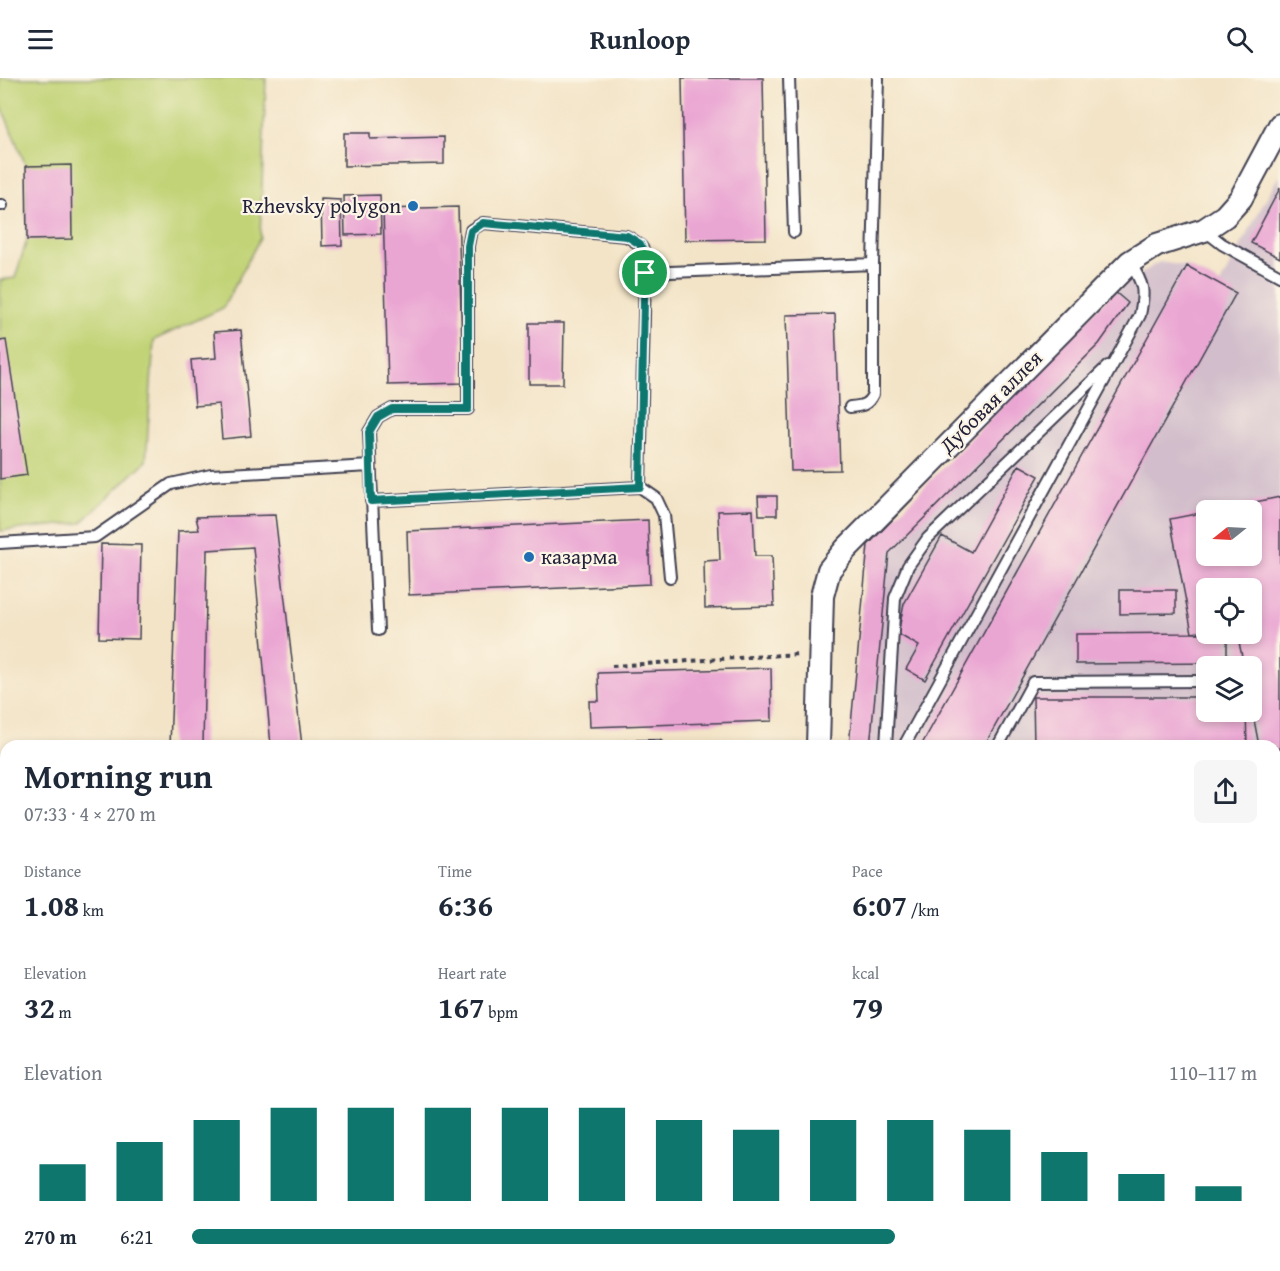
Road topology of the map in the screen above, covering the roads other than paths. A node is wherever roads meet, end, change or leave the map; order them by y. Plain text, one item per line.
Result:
1 (789, 78) edge
2 (878, 78) edge
3 (1280, 125) edge
4 (1204, 230) junction
5 (794, 231) dead end
6 (1130, 262) junction
7 (873, 264) junction
8 (645, 273) junction
9 (1280, 276) edge
10 (1117, 357) junction
11 (850, 407) dead end
12 (370, 466) junction
13 (640, 487) junction
14 (371, 501) junction
15 (0, 543) edge
16 (670, 577) dead end
17 (378, 630) dead end
18 (1196, 681) edge
19 (818, 740) edge
20 (886, 740) edge
21 (907, 740) edge
22 (1001, 740) edge

1 - 5 lane
2 - 7 lane
3 - 4 street, Дубовая аллея
4 - 6 street, Дубовая аллея
4 - 9 lane
6 - 10 lane
6 - 19 street, Дубовая аллея
7 - 8 lane
7 - 11 lane
8 - 12 lane
8 - 13 lane
10 - 20 lane
10 - 21 lane
12 - 14 lane
12 - 15 lane
13 - 14 lane
13 - 16 lane
14 - 17 lane
18 - 22 lane

